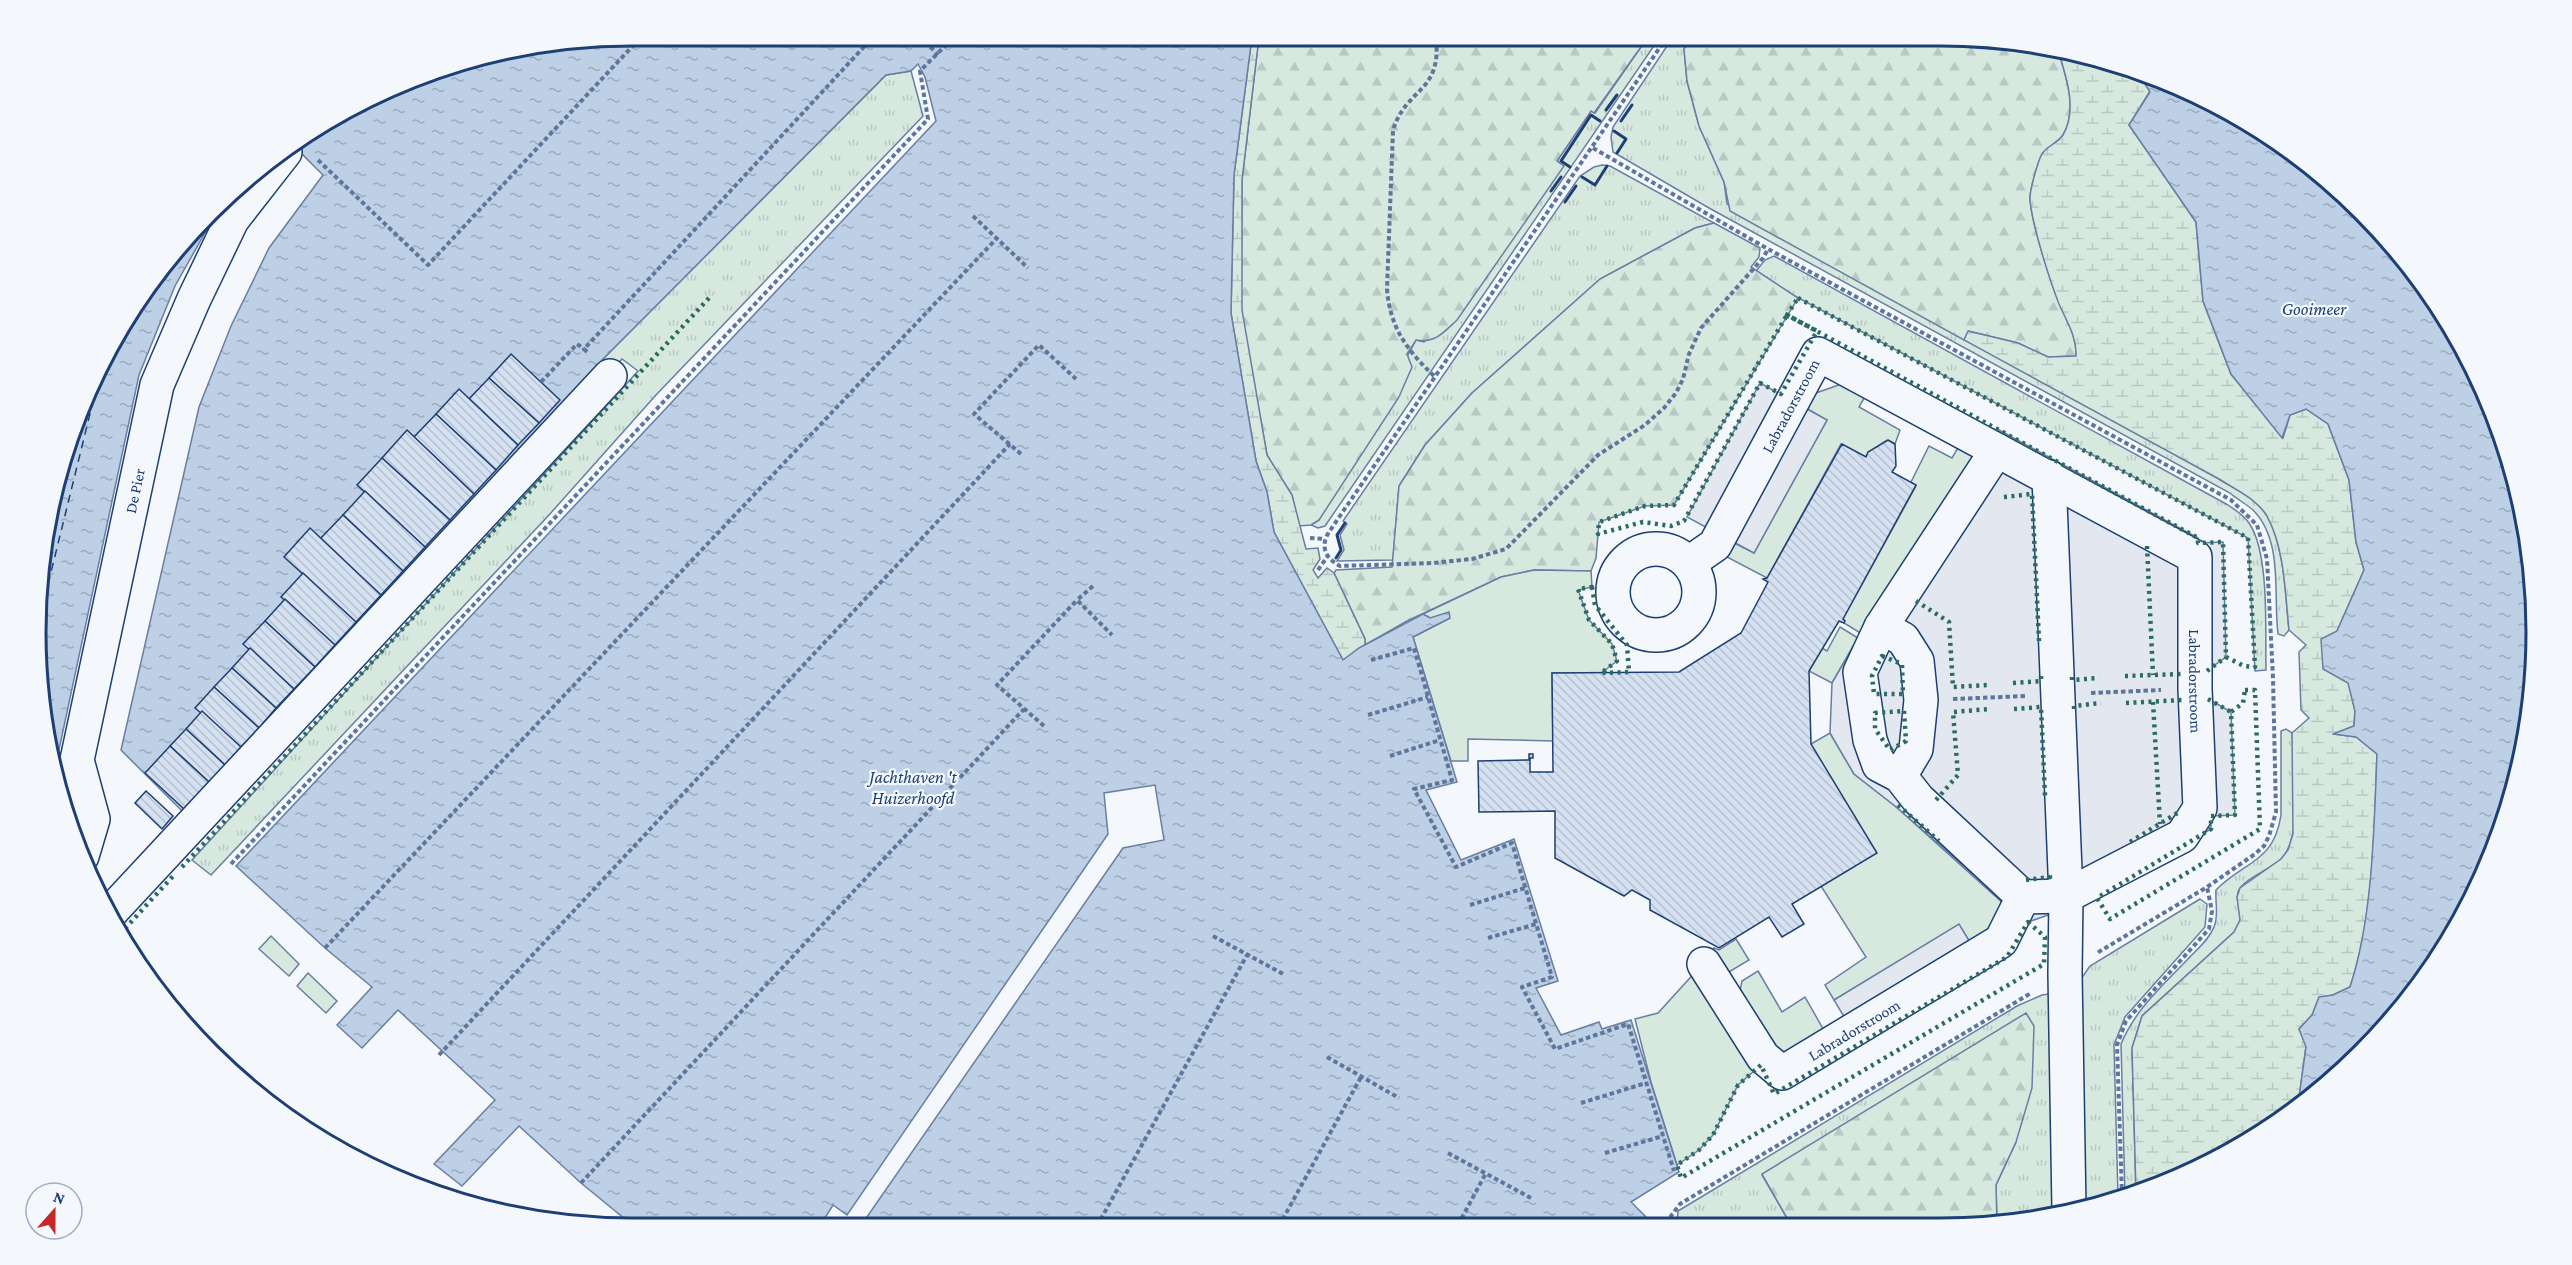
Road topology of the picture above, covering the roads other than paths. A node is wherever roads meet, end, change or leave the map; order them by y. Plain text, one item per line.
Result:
1 (300, 154) road end
2 (610, 376) road end
3 (1997, 450) junction
4 (2049, 477) junction
5 (1689, 563) dead end
6 (1881, 627) junction
7 (1900, 776) junction
8 (86, 843) edge
9 (2066, 896) junction
10 (2023, 897) junction
11 (115, 907) edge
12 (1704, 964) dead end
13 (2069, 1204) edge

1 - 8 street, De Pier
2 - 11 street
3 - 4 street, Labradorstroom
3 - 5 street, Labradorstroom
3 - 6 street
4 - 9 street
4 - 9 street, Labradorstroom
6 - 7 street
6 - 7 street
7 - 10 street
9 - 10 street, Labradorstroom
9 - 13 street
10 - 12 street, Labradorstroom

